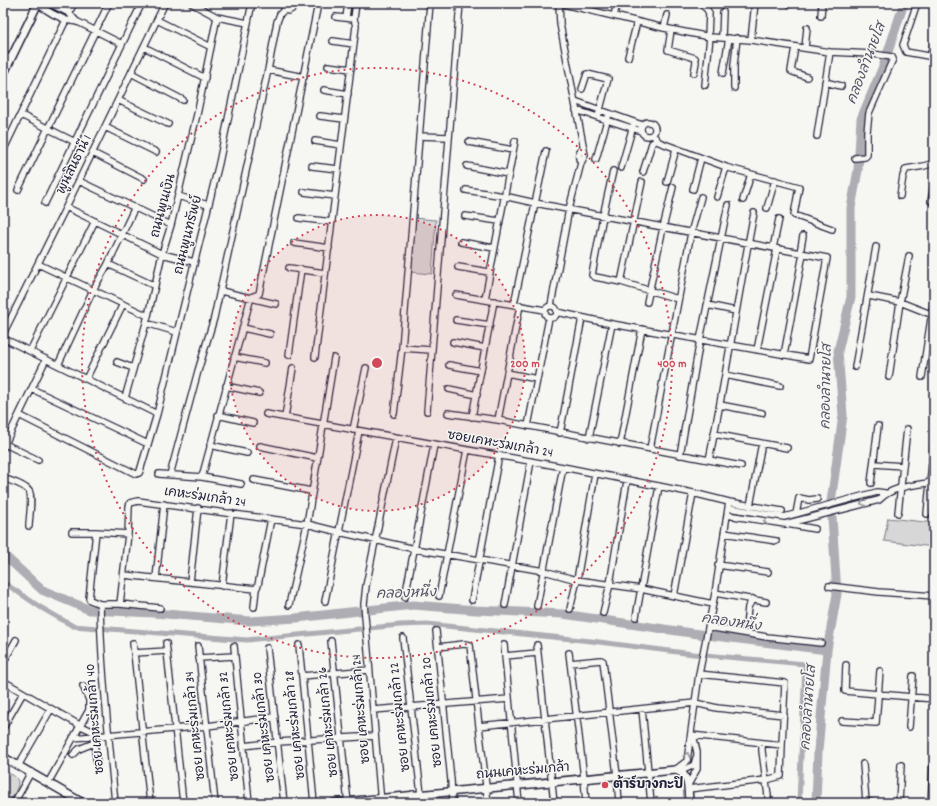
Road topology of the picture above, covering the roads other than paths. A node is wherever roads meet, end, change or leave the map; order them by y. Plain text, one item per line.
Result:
1 (49, 3) edge
2 (74, 3) edge
3 (109, 3) edge
4 (142, 3) edge
5 (165, 3) edge
6 (190, 3) edge
7 (252, 3) edge
8 (292, 3) edge
9 (348, 3) edge
10 (356, 3) edge
11 (430, 3) edge
12 (460, 3) edge
13 (559, 3) edge
14 (617, 3) edge
15 (755, 3) edge
16 (822, 3) edge
17 (918, 3) edge
18 (38, 4) edge
19 (318, 4) edge
20 (285, 6) edge
21 (704, 7) dead end
22 (66, 12) junction
23 (723, 12) dead end
24 (667, 15) dead end
25 (614, 16) junction
26 (821, 16) dead end
27 (217, 17) junction
28 (336, 17) dead end
29 (346, 18) junction
30 (63, 19) junction
31 (157, 20) junction
32 (354, 20) junction
33 (78, 22) junction
34 (637, 22) junction
35 (248, 23) junction
36 (664, 28) junction
37 (807, 28) dead end
38 (671, 30) junction
39 (96, 31) junction
40 (709, 37) junction
41 (722, 38) junction
42 (729, 38) junction
43 (737, 38) junction
44 (751, 40) junction
45 (333, 41) dead end
46 (934, 42) edge
47 (122, 44) junction
48 (354, 44) junction
49 (144, 47) junction
50 (211, 47) junction
51 (795, 47) junction
52 (805, 48) junction
53 (830, 52) junction
54 (3, 55) edge
55 (932, 56) edge
56 (628, 57) dead end
57 (10, 59) junction
58 (328, 66) dead end
59 (351, 69) junction
60 (268, 70) junction
61 (131, 73) junction
62 (694, 73) dead end
63 (723, 73) dead end
64 (3, 75) edge
65 (304, 77) junction
66 (807, 77) dead end
67 (205, 78) junction
68 (825, 82) junction
69 (705, 85) dead end
70 (841, 86) dead end
71 (734, 88) dead end
72 (582, 89) dead end
73 (324, 90) dead end
74 (348, 94) junction
75 (118, 100) junction
76 (183, 100) dead end
77 (575, 101) junction
78 (576, 110) junction
79 (600, 110) junction
80 (610, 113) junction
81 (21, 115) junction
82 (320, 116) dead end
83 (598, 117) junction
84 (344, 119) junction
85 (608, 120) junction
86 (634, 122) junction
87 (168, 124) dead end
88 (105, 127) junction
89 (49, 128) junction
90 (632, 128) junction
91 (642, 128) junction
92 (653, 135) junction
93 (419, 136) junction
94 (817, 136) dead end
95 (449, 137) junction
96 (657, 140) junction
97 (315, 141) dead end
98 (515, 141) dead end
99 (75, 142) junction
100 (469, 142) dead end
101 (341, 145) junction
102 (583, 148) junction
103 (676, 149) junction
104 (513, 150) junction
105 (3, 151) edge
106 (546, 151) dead end
107 (156, 152) dead end
108 (93, 153) junction
109 (701, 158) junction
110 (856, 158) dead end
111 (596, 159) dead end
112 (581, 162) junction
113 (934, 163) edge
114 (312, 166) dead end
115 (467, 166) dead end
116 (725, 167) junction
117 (621, 168) dead end
118 (338, 169) junction
119 (613, 171) dead end
120 (643, 172) dead end
121 (508, 174) junction
122 (751, 174) junction
123 (144, 179) dead end
124 (79, 180) junction
125 (775, 180) junction
126 (642, 182) dead end
127 (667, 182) dead end
128 (934, 184) edge
129 (673, 187) dead end
130 (693, 189) dead end
131 (18, 190) dead end
132 (466, 190) dead end
133 (304, 192) dead end
134 (178, 196) junction
135 (335, 196) junction
136 (504, 196) junction
137 (900, 196) dead end
138 (701, 197) dead end
139 (717, 197) dead end
140 (743, 200) dead end
141 (931, 201) dead end
142 (46, 203) dead end
143 (535, 203) junction
144 (208, 205) junction
145 (728, 205) dead end
146 (66, 207) junction
147 (135, 207) junction
148 (767, 208) dead end
149 (569, 209) junction
150 (754, 213) dead end
151 (465, 216) dead end
152 (603, 216) junction
153 (299, 218) dead end
154 (779, 219) dead end
155 (95, 221) junction
156 (499, 221) junction
157 (332, 222) junction
158 (633, 222) junction
159 (171, 225) junction
160 (663, 228) junction
161 (832, 229) dead end
162 (691, 233) junction
163 (122, 235) junction
164 (803, 236) dead end
165 (721, 238) junction
166 (461, 242) dead end
167 (294, 243) dead end
168 (748, 243) junction
169 (876, 247) dead end
170 (328, 248) junction
171 (494, 248) junction
172 (775, 248) junction
173 (802, 253) junction
174 (162, 254) junction
175 (909, 256) dead end
176 (194, 262) junction
177 (38, 264) junction
178 (108, 264) junction
179 (289, 268) dead end
180 (458, 268) dead end
181 (301, 269) junction
182 (489, 272) junction
183 (325, 273) junction
184 (66, 278) junction
185 (621, 282) junction
186 (155, 286) junction
187 (93, 290) junction
188 (220, 291) junction
189 (650, 291) junction
190 (456, 294) dead end
191 (868, 296) junction
192 (251, 298) junction
193 (934, 298) edge
194 (484, 299) junction
195 (678, 299) junction
196 (494, 300) junction
197 (647, 302) dead end
198 (900, 302) junction
199 (122, 304) junction
200 (276, 304) dead end
201 (517, 305) junction
202 (551, 305) junction
203 (707, 306) junction
204 (545, 310) junction
205 (736, 311) junction
206 (557, 312) junction
207 (933, 315) edge
208 (148, 316) junction
209 (549, 318) junction
210 (582, 318) junction
211 (456, 320) dead end
212 (146, 323) junction
213 (612, 324) junction
214 (490, 325) junction
215 (243, 328) junction
216 (642, 329) junction
217 (177, 332) junction
218 (270, 334) dead end
219 (672, 334) junction
220 (3, 337) edge
221 (700, 340) junction
222 (453, 342) dead end
223 (729, 345) junction
224 (402, 348) junction
225 (485, 348) junction
226 (431, 350) junction
227 (757, 350) junction
228 (30, 351) junction
229 (289, 355) dead end
230 (784, 355) junction
231 (234, 357) junction
232 (315, 357) dead end
233 (334, 358) dead end
234 (46, 359) junction
235 (117, 362) dead end
236 (265, 363) dead end
237 (58, 365) junction
238 (449, 365) dead end
239 (856, 367) dead end
240 (133, 368) junction
241 (293, 368) dead end
242 (366, 368) dead end
243 (481, 371) junction
244 (507, 373) junction
245 (725, 375) junction
246 (889, 377) dead end
247 (922, 378) dead end
248 (86, 379) junction
249 (537, 379) junction
250 (226, 386) junction
251 (780, 386) dead end
252 (32, 389) junction
253 (449, 389) dead end
254 (259, 393) dead end
255 (477, 395) junction
256 (125, 398) junction
257 (720, 405) junction
258 (427, 411) dead end
259 (448, 413) dead end
260 (762, 413) dead end
261 (156, 414) junction
262 (266, 414) dead end
263 (394, 414) dead end
264 (19, 415) junction
265 (218, 415) junction
266 (285, 417) junction
267 (472, 417) junction
268 (498, 420) junction
269 (253, 423) dead end
270 (322, 423) junction
271 (528, 426) junction
272 (878, 426) dead end
273 (907, 429) dead end
274 (356, 430) junction
275 (560, 432) junction
276 (714, 434) junction
277 (396, 438) junction
278 (589, 438) junction
279 (934, 442) edge
280 (148, 444) junction
281 (620, 444) junction
282 (210, 445) junction
283 (434, 445) junction
284 (4, 446) edge
285 (260, 446) dead end
286 (760, 448) dead end
287 (787, 448) dead end
288 (650, 449) junction
289 (467, 450) junction
290 (247, 453) dead end
291 (499, 455) junction
292 (680, 455) junction
293 (317, 458) junction
294 (38, 460) dead end
295 (709, 460) junction
296 (531, 461) junction
297 (874, 464) junction
298 (741, 466) dead end
299 (903, 466) junction
300 (564, 467) junction
301 (160, 474) dead end
302 (595, 474) junction
303 (170, 475) junction
304 (3, 478) edge
305 (202, 478) junction
306 (254, 480) dead end
307 (627, 481) junction
308 (932, 482) edge
309 (871, 483) dead end
310 (241, 484) dead end
311 (659, 486) junction
312 (900, 488) junction
313 (312, 491) junction
314 (693, 492) junction
315 (885, 493) junction
316 (817, 499) dead end
317 (164, 504) junction
318 (728, 505) junction
319 (750, 506) junction
320 (198, 508) junction
321 (782, 511) dead end
322 (231, 513) junction
323 (898, 513) dead end
324 (927, 514) dead end
325 (727, 515) junction
326 (793, 515) junction
327 (272, 519) junction
328 (792, 522) junction
329 (306, 524) junction
330 (785, 524) junction
331 (29, 526) dead end
332 (815, 529) dead end
333 (72, 532) dead end
334 (96, 532) junction
335 (339, 532) junction
336 (724, 533) junction
337 (128, 534) junction
338 (376, 540) junction
339 (776, 541) dead end
340 (415, 549) junction
341 (447, 555) junction
342 (480, 560) junction
343 (718, 564) junction
344 (512, 567) junction
345 (544, 571) junction
346 (768, 572) dead end
347 (124, 575) junction
348 (156, 578) junction
349 (577, 580) junction
350 (190, 582) junction
351 (610, 584) junction
352 (222, 586) junction
353 (829, 586) dead end
354 (256, 589) junction
355 (641, 589) junction
356 (715, 593) junction
357 (439, 596) dead end
358 (674, 596) junction
359 (934, 596) edge
360 (405, 597) dead end
361 (753, 599) junction
362 (472, 600) dead end
363 (325, 602) dead end
364 (766, 602) dead end
365 (100, 604) junction
366 (120, 604) junction
367 (712, 604) junction
368 (289, 605) dead end
369 (505, 605) dead end
370 (537, 606) dead end
371 (254, 607) dead end
372 (160, 608) dead end
373 (570, 609) dead end
374 (603, 613) dead end
375 (636, 617) dead end
376 (746, 626) dead end
377 (708, 629) junction
378 (436, 631) dead end
379 (403, 638) dead end
380 (16, 640) dead end
381 (331, 641) dead end
382 (133, 643) dead end
383 (166, 643) dead end
384 (821, 643) dead end
385 (299, 645) dead end
386 (504, 645) dead end
387 (537, 645) dead end
388 (198, 646) dead end
389 (234, 646) dead end
390 (438, 647) junction
391 (267, 648) dead end
392 (167, 651) junction
393 (134, 653) junction
394 (537, 653) junction
395 (569, 653) dead end
396 (234, 656) junction
397 (505, 656) junction
398 (199, 658) junction
399 (3, 663) edge
400 (570, 663) junction
401 (846, 665) dead end
402 (370, 670) junction
403 (880, 672) dead end
404 (335, 674) junction
405 (699, 674) junction
406 (302, 676) junction
407 (913, 676) dead end
408 (3, 681) edge
409 (83, 686) dead end
410 (23, 693) junction
411 (879, 694) junction
412 (911, 697) junction
413 (509, 698) junction
414 (934, 699) edge
415 (476, 701) junction
416 (695, 703) junction
417 (443, 704) junction
418 (410, 707) junction
419 (51, 709) junction
420 (642, 709) junction
421 (373, 710) junction
422 (609, 713) junction
423 (784, 715) junction
424 (576, 716) junction
425 (275, 717) junction
426 (544, 719) junction
427 (842, 721) dead end
428 (240, 722) junction
429 (511, 723) junction
430 (207, 726) junction
431 (479, 726) junction
432 (909, 727) dead end
433 (3, 728) edge
434 (80, 728) junction
435 (174, 729) junction
436 (142, 731) junction
437 (109, 734) junction
438 (100, 735) junction
439 (692, 735) junction
440 (93, 736) junction
441 (375, 736) junction
442 (73, 738) junction
443 (342, 738) junction
444 (309, 740) junction
445 (278, 742) junction
446 (94, 743) junction
447 (762, 744) junction
448 (782, 745) junction
449 (243, 746) junction
450 (697, 752) junction
451 (73, 755) dead end
452 (3, 757) edge
453 (97, 764) dead end
454 (863, 764) dead end
455 (901, 765) dead end
456 (18, 766) junction
457 (933, 766) edge
458 (678, 771) junction
459 (31, 772) junction
460 (648, 772) junction
461 (617, 775) junction
462 (584, 778) junction
463 (766, 780) junction
464 (552, 782) junction
465 (48, 783) junction
466 (517, 786) junction
467 (688, 787) junction
468 (487, 788) junction
469 (451, 791) junction
470 (417, 794) junction
471 (381, 800) edge
472 (348, 802) edge
473 (14, 803) edge
474 (83, 803) edge
475 (115, 803) edge
476 (150, 803) edge
477 (183, 803) edge
478 (215, 803) edge
479 (249, 803) edge
480 (284, 803) edge
481 (314, 803) edge
482 (334, 803) edge
483 (414, 803) edge
484 (452, 803) edge
485 (488, 803) edge
486 (519, 803) edge
487 (554, 803) edge
488 (586, 803) edge
489 (620, 803) edge
490 (651, 803) edge
491 (689, 803) edge
492 (769, 803) edge
493 (874, 803) edge
494 (899, 803) edge
495 (931, 803) edge

1 - 22 street
2 - 22 street
3 - 39 street
4 - 47 street
5 - 31 street, พูนสินธานี 1
6 - 27 street
7 - 35 street, ถนนพูนทรัพย์
8 - 20 street
9 - 29 street
10 - 32 street
11 - 93 street
12 - 95 street
13 - 25 street
13 - 77 street
14 - 25 street
15 - 44 street
16 - 26 street
17 - 55 street
18 - 30 street
18 - 57 street
19 - 65 street
20 - 60 street
21 - 40 street
22 - 30 street
22 - 33 street
23 - 41 street
24 - 36 street
25 - 34 street
27 - 35 street
27 - 50 street, ถนนพูนเงิน
28 - 29 street
29 - 32 street
30 - 33 street
30 - 81 street
31 - 49 street, พูนสินธานี 1
31 - 50 street
32 - 48 street
33 - 39 street
34 - 36 street
34 - 56 street
35 - 144 street, ถนนพูนทรัพย์
36 - 38 street
37 - 52 street
38 - 40 street
38 - 62 street
39 - 47 street
39 - 89 street
40 - 41 street
40 - 69 street
41 - 42 street
42 - 43 street
42 - 63 street
43 - 44 street
43 - 71 street
44 - 51 street
45 - 48 street
46 - 55 street
47 - 99 street
48 - 59 street
49 - 61 street, พูนสินธานี 1
49 - 67 street
50 - 67 street, ถนนพูนเงิน
51 - 52 street
51 - 66 street
52 - 53 street
53 - 68 street
53 - 110 street
54 - 57 street
57 - 64 street
58 - 59 street
59 - 74 street
60 - 65 street
60 - 188 street
61 - 75 street, พูนสินธานี 1
61 - 76 street
65 - 192 street
67 - 134 street, ถนนพูนเงิน
68 - 70 street
68 - 94 street
72 - 79 street
73 - 74 street
74 - 84 street
75 - 87 street
75 - 88 street, พูนสินธานี 1
77 - 78 street
77 - 79 street
78 - 83 street
78 - 102 street
79 - 80 street
79 - 83 street
80 - 85 street
80 - 86 street
81 - 89 street
81 - 105 street
82 - 84 street
83 - 85 street
84 - 101 street
85 - 90 street
85 - 111 street
86 - 90 street
86 - 91 street
88 - 107 street
88 - 108 street, พูนสินธานี 1
89 - 99 street
89 - 131 street
90 - 91 street
90 - 117 street
91 - 92 street
91 - 92 street
92 - 96 street
93 - 95 street
93 - 224 street
95 - 226 street
96 - 103 street
96 - 120 street
97 - 101 street
98 - 104 street
99 - 142 street
100 - 104 street
101 - 118 street
102 - 112 street
102 - 112 street
103 - 109 street
103 - 127 street
104 - 121 street
106 - 143 street
108 - 123 street
108 - 124 street, พูนสินธานี 1
109 - 116 street
109 - 130 street
112 - 149 street
113 - 137 street
114 - 118 street
115 - 121 street
116 - 122 street
116 - 139 street
118 - 135 street
119 - 152 street
121 - 136 street
122 - 125 street
122 - 140 street
124 - 146 street, พูนสินธานี 1
124 - 147 street
125 - 148 street
125 - 161 street
126 - 158 street
128 - 141 street
129 - 160 street
132 - 136 street
133 - 135 street
134 - 144 street
134 - 159 street, ถนนพูนเงิน
135 - 157 street
136 - 143 street
136 - 156 street
138 - 162 street
143 - 149 street
143 - 201 street
144 - 176 street, ถนนพูนทรัพย์
145 - 165 street
146 - 155 street
146 - 177 street, พูนสินธานี 1
147 - 159 street
147 - 163 street
149 - 152 street
149 - 202 street
150 - 168 street
151 - 156 street
152 - 158 street
152 - 185 street
153 - 157 street
154 - 172 street
155 - 163 street
155 - 184 street
156 - 171 street
157 - 170 street
158 - 160 street
158 - 185 street
159 - 174 street, ถนนพูนเงิน
160 - 162 street
160 - 189 street
162 - 165 street
162 - 195 street
163 - 174 street
163 - 178 street
164 - 173 street
165 - 168 street
165 - 203 street
166 - 171 street
167 - 170 street
168 - 172 street
168 - 205 street
169 - 191 street
170 - 183 street
171 - 182 street
172 - 173 street
172 - 227 street
173 - 230 street
173 - 230 street
174 - 176 street
174 - 186 street, ถนนพูนเงิน
175 - 198 street
176 - 217 street, ถนนพูนทรัพย์
177 - 184 street
177 - 220 street, พูนสินธานี 1
178 - 186 street
178 - 187 street
179 - 181 street
180 - 182 street
181 - 183 street
181 - 229 street
182 - 194 street
183 - 232 street
184 - 187 street
184 - 228 street
185 - 189 street
186 - 208 street, ถนนพูนเงิน
187 - 199 street
187 - 237 street
188 - 192 street
188 - 303 street
189 - 195 street
189 - 197 street
190 - 194 street
191 - 198 street
191 - 239 street
192 - 200 street
192 - 215 street
193 - 207 street
194 - 196 street
195 - 219 street
196 - 201 street
196 - 214 street
198 - 207 street
198 - 246 street
199 - 208 street
199 - 248 street
201 - 204 street
201 - 244 street
202 - 204 street
202 - 206 street
203 - 205 street
203 - 221 street
204 - 209 street
205 - 223 street
206 - 209 street
206 - 210 street
207 - 247 street
208 - 212 street, ถนนพูนเงิน
209 - 249 street
210 - 213 street
210 - 275 street
211 - 214 street
212 - 217 street
212 - 240 street, ถนนพูนเงิน
213 - 216 street
213 - 278 street
214 - 225 street
215 - 218 street
215 - 231 street
216 - 219 street
216 - 281 street
217 - 261 street, ถนนพูนทรัพย์
219 - 221 street
219 - 288 street
220 - 228 street
221 - 223 street
221 - 292 street
222 - 225 street
223 - 227 street
223 - 245 street
224 - 226 street
224 - 263 street
225 - 243 street
226 - 258 street
227 - 230 street
228 - 234 street
231 - 236 street
231 - 250 street
233 - 270 street
234 - 237 street
234 - 252 street
235 - 240 street
237 - 248 street
238 - 243 street
240 - 256 street, ถนนพูนเงิน
241 - 266 street
242 - 274 street
243 - 255 street
244 - 249 street
244 - 268 street
245 - 251 street
245 - 257 street
248 - 256 street
249 - 271 street
250 - 254 street
250 - 265 street
252 - 264 street
252 - 280 street
253 - 255 street
255 - 267 street
256 - 261 street
257 - 260 street
257 - 276 street
259 - 267 street
261 - 280 street, ถนนพูนทรัพย์
262 - 266 street, ซอยเคหะร่มเกล้า 24
264 - 280 street, ถนนพูนทรัพย์
264 - 284 street
265 - 269 street
265 - 282 street
266 - 270 street, ซอยเคหะร่มเกล้า 24
267 - 268 street
268 - 271 street
270 - 274 street, ซอยเคหะร่มเกล้า 24
270 - 293 street
271 - 275 street
272 - 297 street
273 - 299 street
274 - 277 street, ซอยเคหะร่มเกล้า 24
274 - 335 street
275 - 278 street
276 - 287 street
276 - 295 street
277 - 283 street, ซอยเคหะร่มเกล้า 24
277 - 338 street, ซอย เคหะร่มเกล้า 24
278 - 281 street
279 - 308 street
281 - 288 street
282 - 290 street
282 - 305 street
283 - 289 street, ซอยเคหะร่มเกล้า 24
283 - 340 street
284 - 294 street
285 - 293 street
286 - 319 street
288 - 292 street
289 - 291 street, ซอยเคหะร่มเกล้า 24
289 - 341 street
291 - 296 street, ซอยเคหะร่มเกล้า 24
291 - 342 street
292 - 295 street
293 - 313 street
295 - 298 street
296 - 300 street, ซอยเคหะร่มเกล้า 24
296 - 344 street
297 - 299 street
297 - 309 street
299 - 312 street
300 - 302 street, ซอยเคหะร่มเกล้า 24
300 - 345 street
301 - 303 street
302 - 307 street, ซอยเคหะร่มเกล้า 24
302 - 349 street
303 - 305 street
304 - 331 street
305 - 310 street
306 - 313 street
307 - 311 street, ซอยเคหะร่มเกล้า 24
307 - 351 street
308 - 312 street
308 - 324 street
311 - 314 street, ซอยเคหะร่มเกล้า 24
311 - 355 street
312 - 315 street
312 - 323 street
313 - 329 street
314 - 318 street, ซอยเคหะร่มเกล้า 24
314 - 358 street
315 - 326 street
315 -> 328 street
316 - 326 street
317 - 320 street, เคหะร่มเกล้า 24
317 - 337 street, เคหะร่มเกล้า 24
317 - 348 street
318 - 319 street
318 - 325 street
318 - 326 street
319 - 321 street
320 - 322 street, เคหะร่มเกล้า 24
320 - 350 street
322 - 327 street, เคหะร่มเกล้า 24
322 - 352 street
330 -> 325 street
325 - 336 street
326 - 328 street
327 - 329 street, เคหะร่มเกล้า 24
327 - 354 street
328 - 330 street
329 - 335 street, เคหะร่มเกล้า 24
329 - 368 street
330 - 332 street
333 - 334 street
334 - 337 street
334 - 365 street
335 - 338 street, เคหะร่มเกล้า 24
335 - 363 street
336 - 339 street
336 - 343 street
337 - 347 street, เคหะร่มเกล้า 24
338 - 340 street, เคหะร่มเกล้า 24
338 - 402 street, ซอย เคหะร่มเกล้า 24
340 - 341 street, เคหะร่มเกล้า 24
340 - 360 street
341 - 342 street, เคหะร่มเกล้า 24
341 - 357 street
342 - 344 street, เคหะร่มเกล้า 24
342 - 362 street
343 - 346 street
343 - 356 street
344 - 345 street, เคหะร่มเกล้า 24
344 - 369 street
345 - 349 street, เคหะร่มเกล้า 24
345 - 370 street
347 - 348 street
347 - 366 street, เคหะร่มเกล้า 24
348 - 350 street
349 - 351 street, เคหะร่มเกล้า 24
349 - 373 street
350 - 352 street
351 - 355 street, เคหะร่มเกล้า 24
351 - 374 street
352 - 354 street
353 - 359 street
354 - 371 street
355 - 358 street, เคหะร่มเกล้า 24
355 - 375 street
356 - 361 street
356 - 367 street
358 - 367 street, เคหะร่มเกล้า 24
361 - 364 street
361 - 376 street
365 - 366 street
365 - 437 street, ซอย เคหะร่มเกล้า 40
366 - 372 street
367 - 377 street
377 - 384 street
377 - 405 street
378 - 390 street, ซอย เคหะร่มเกล้า 20
379 - 418 street, ซอย เคหะร่มเกล้า 22
380 - 399 street
381 - 404 street, ซอย เคหะร่มเกล้า 26
382 - 393 street
383 - 392 street
385 - 406 street, ซอย เคหะร่มเกล้า 28
386 - 397 street
387 - 394 street
388 - 398 street, ซอย เคหะร่มเกล้า 34
389 - 396 street, ซอย เคหะร่มเกล้า 32
390 - 415 street
390 - 417 street, ซอย เคหะร่มเกล้า 20
391 - 425 street, ซอย เคหะร่มเกล้า 30
392 - 393 street
392 - 435 street
393 - 436 street
394 - 397 street
394 - 426 street
395 - 400 street
396 - 398 street
396 - 428 street, ซอย เคหะร่มเกล้า 32
397 - 413 street
398 - 430 street, ซอย เคหะร่มเกล้า 34
400 - 422 street
400 - 424 street
401 - 411 street
402 - 404 street
402 - 421 street, ซอย เคหะร่มเกล้า 24
403 - 411 street
404 - 406 street
404 - 443 street, ซอย เคหะร่มเกล้า 26
405 - 416 street
405 - 423 street
406 - 444 street, ซอย เคหะร่มเกล้า 28
407 - 412 street
408 - 410 street
409 - 434 street
410 - 419 street
410 - 433 street
411 - 412 street
411 - 427 street
412 - 414 street
412 - 432 street
413 - 415 street
413 - 429 street
415 - 417 street
415 - 431 street
416 - 420 street
416 - 423 street
416 - 439 street
417 - 418 street
417 - 469 street, ซอย เคหะร่มเกล้า 20
418 - 421 street
418 - 470 street, ซอย เคหะร่มเกล้า 22
419 - 434 street
419 - 456 street
420 - 422 street
420 - 460 street
421 - 441 street, ซอย เคหะร่มเกล้า 24
422 - 424 street
422 - 461 street
423 - 448 street
424 - 426 street
424 - 462 street
425 - 428 street
425 - 445 street, ซอย เคหะร่มเกล้า 30
426 - 429 street
426 - 464 street
428 - 430 street
428 - 449 street, ซอย เคหะร่มเกล้า 32
429 - 431 street
429 - 466 street
430 - 435 street
430 - 478 street, ซอย เคหะร่มเกล้า 34
431 - 468 street
434 - 438 street
434 - 442 street
435 - 436 street
435 - 477 street
436 - 437 street
436 - 476 street
437 - 438 street
437 - 475 street, ซอย เคหะร่มเกล้า 40
438 - 440 street
439 - 447 street
439 - 450 street
458 -> 439 street
440 - 442 street
440 - 446 street
441 - 443 street
441 - 471 street, ซอย เคหะร่มเกล้า 24
442 - 465 street
443 - 444 street
443 - 472 street, ซอย เคหะร่มเกล้า 26
444 - 445 street
444 - 481 street, ซอย เคหะร่มเกล้า 28
445 - 449 street
445 - 480 street, ซอย เคหะร่มเกล้า 30
446 - 451 street
446 - 453 street
447 - 448 street
447 - 463 street
448 - 463 street
449 - 479 street, ซอย เคหะร่มเกล้า 32
450 - 458 street
450 - 467 street
452 - 456 street
454 - 493 street
455 - 494 street
456 - 459 street
457 - 495 street
458 - 460 street, ถนนเคหะร่มเกล้า
458 - 467 street
459 - 465 street
459 - 473 street
460 - 461 street, ถนนเคหะร่มเกล้า
460 - 490 street
461 - 462 street, ถนนเคหะร่มเกล้า
461 - 489 street
462 - 464 street, ถนนเคหะร่มเกล้า
462 - 488 street
463 - 467 street
463 - 492 street
464 - 466 street, ถนนเคหะร่มเกล้า
464 - 487 street
465 - 474 street
466 - 468 street, ถนนเคหะร่มเกล้า
466 - 486 street
467 - 491 street
468 - 469 street, ถนนเคหะร่มเกล้า
468 - 485 street
469 - 470 street, ถนนเคหะร่มเกล้า
469 - 484 street, ซอย เคหะร่มเกล้า 20
470 - 471 street, ถนนเคหะร่มเกล้า
470 - 483 street, ซอย เคหะร่มเกล้า 22
471 - 472 street, ถนนเคหะร่มเกล้า
472 - 482 street, ถนนเคหะร่มเกล้า

